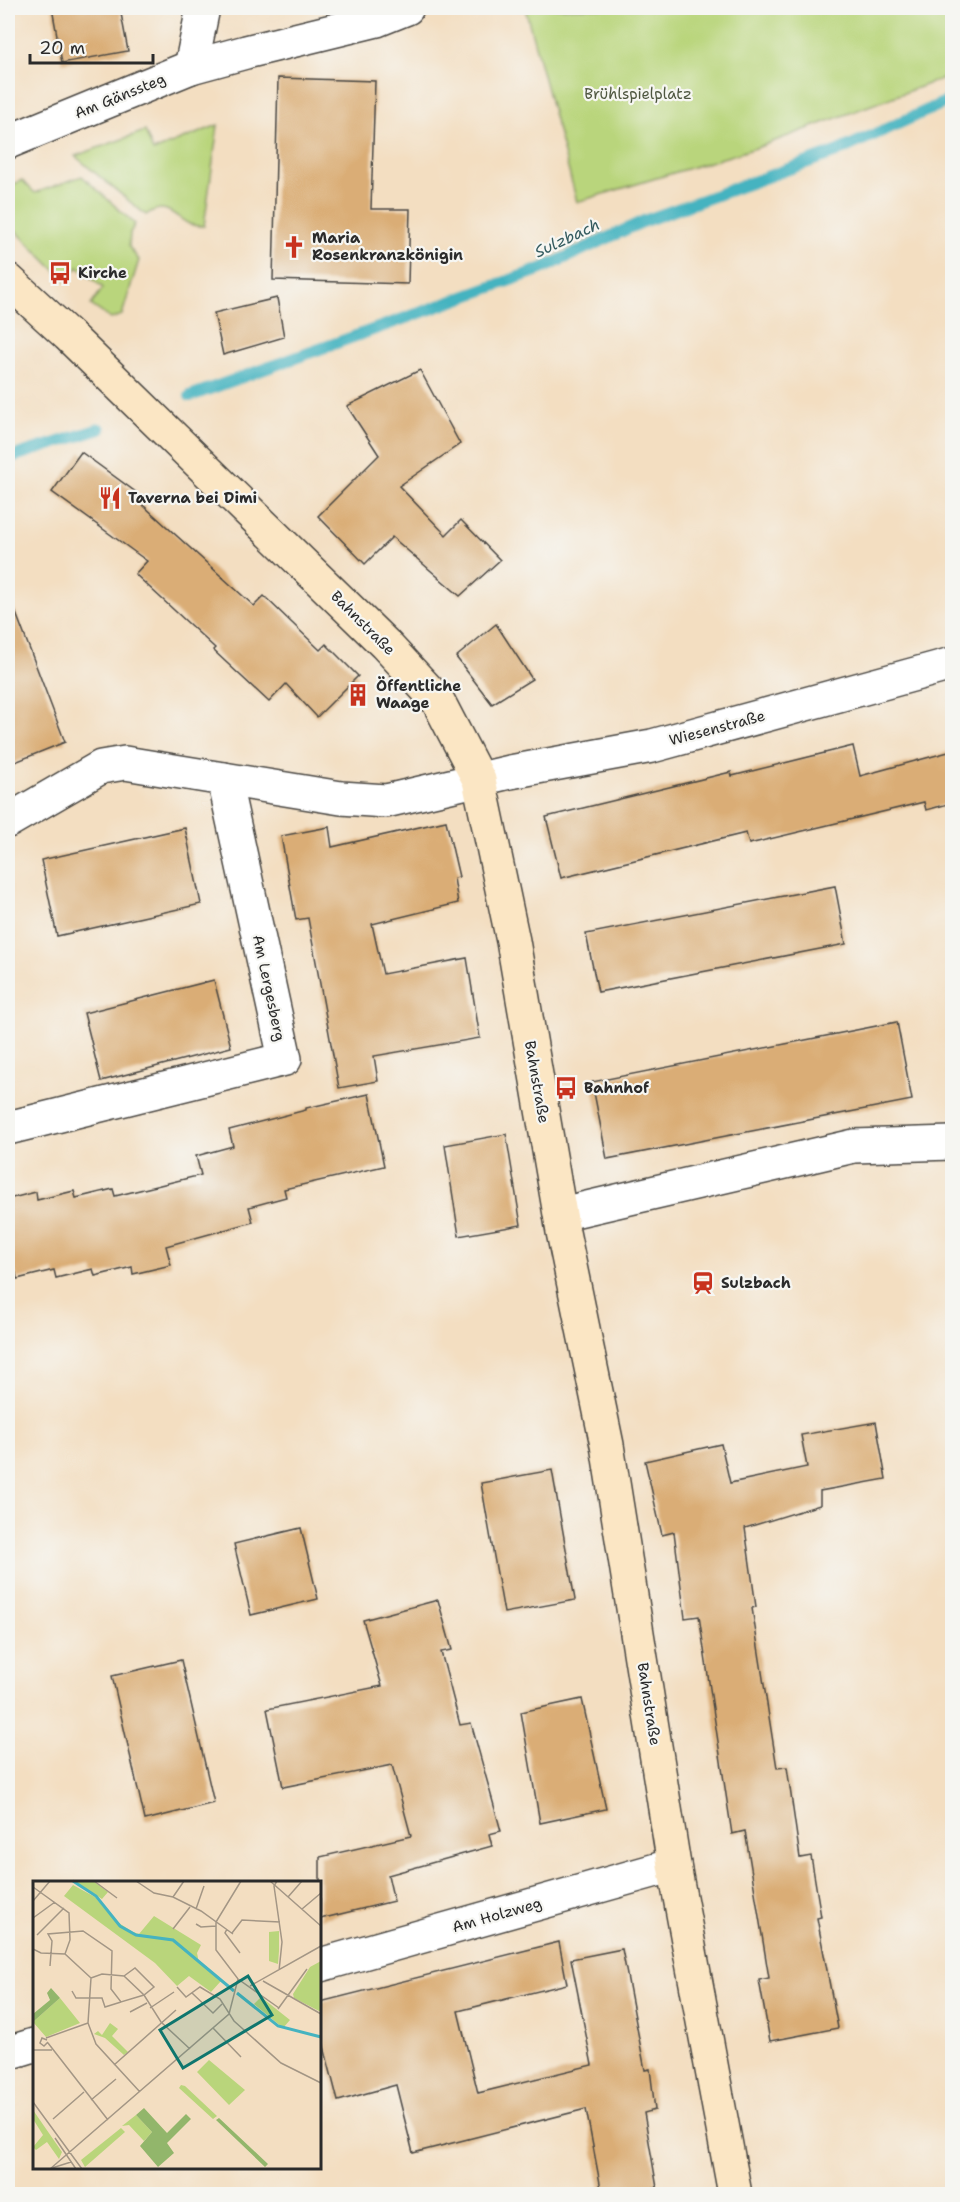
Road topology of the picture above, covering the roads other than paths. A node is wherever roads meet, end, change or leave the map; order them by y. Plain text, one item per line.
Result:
1 (203, 8) edge
2 (407, 8) edge
3 (191, 67) junction
4 (8, 142) edge
5 (8, 280) edge
6 (952, 664) edge
7 (224, 779) junction
8 (478, 780) junction
9 (8, 821) edge
10 (8, 1128) edge
11 (952, 1143) edge
12 (561, 1214) junction
13 (674, 1865) junction
14 (321, 1965) edge
15 (33, 2045) edge
16 (8, 2053) edge
17 (735, 2194) edge

1 - 3 street
2 - 3 street, Am Gänssteg
3 - 4 street, Am Gänssteg
5 - 8 street, Bahnstraße
6 - 8 street, Wiesenstraße
7 - 8 street
7 - 9 street
7 - 10 street, Am Lergesberg
8 - 12 street, Bahnstraße
11 - 12 street
12 - 13 street, Bahnstraße
13 - 14 street, Am Holzweg
13 - 17 street, Bahnstraße
15 - 16 street

